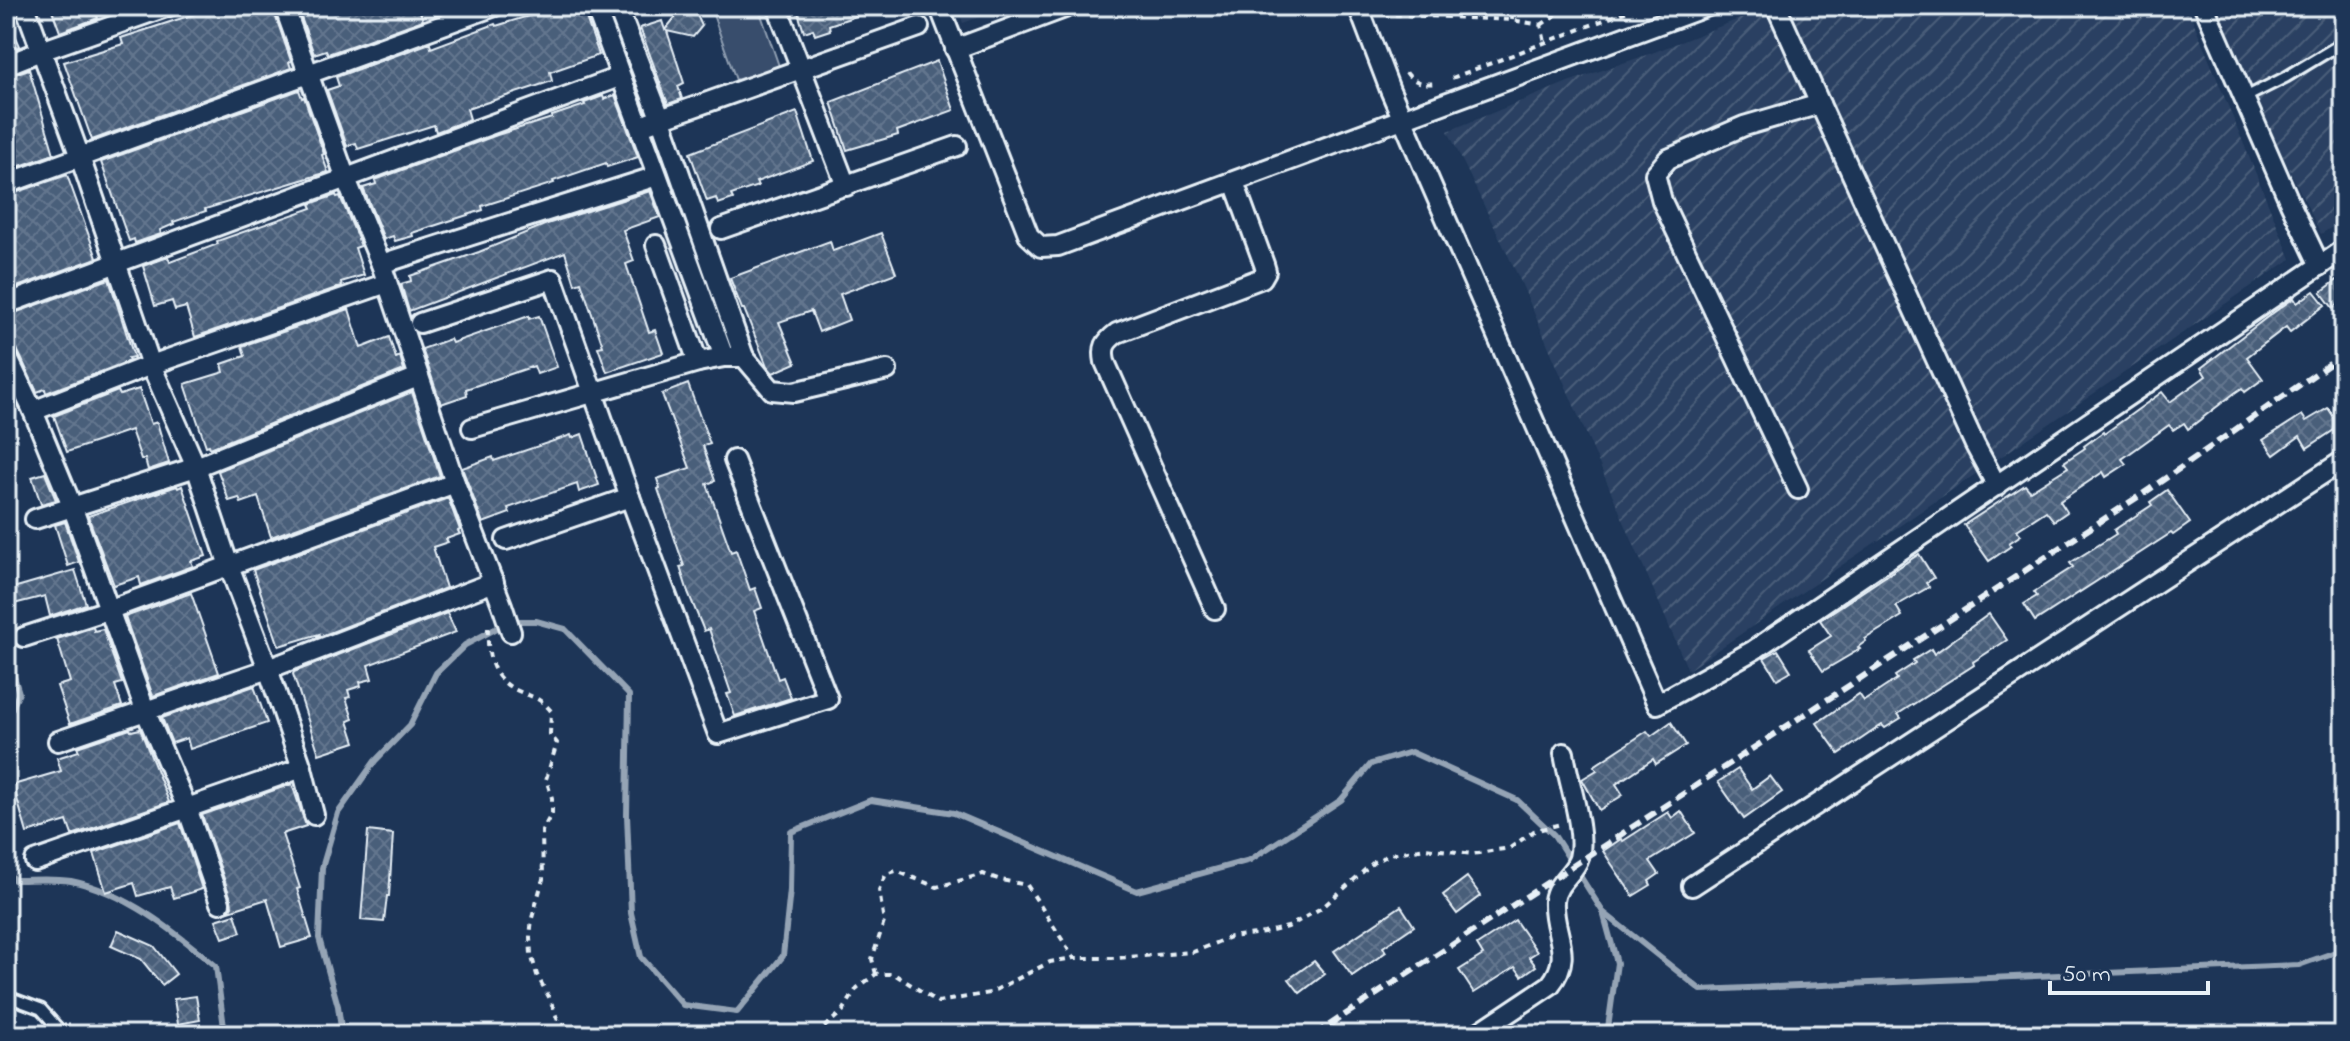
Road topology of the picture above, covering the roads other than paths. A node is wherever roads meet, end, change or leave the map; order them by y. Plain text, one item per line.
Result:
1 (25, 6) edge
2 (169, 6) edge
3 (284, 6) edge
4 (495, 6) edge
5 (777, 6) edge
6 (939, 6) edge
7 (1070, 6) edge
8 (1358, 6) edge
9 (1708, 6) edge
10 (1776, 6) edge
11 (2204, 6) edge
12 (623, 8) edge
13 (597, 12) edge
14 (919, 27) dead end
15 (2344, 42) edge
16 (955, 49) junction
17 (41, 51) junction
18 (6, 65) edge
19 (802, 68) junction
20 (307, 74) junction
21 (619, 77) junction
22 (2244, 98) junction
23 (1820, 104) junction
24 (1403, 119) junction
25 (661, 120) junction
26 (639, 126) junction
27 (957, 146) dead end
28 (80, 157) junction
29 (657, 176) junction
30 (346, 179) junction
31 (1234, 182) junction
32 (6, 184) edge
33 (846, 186) junction
34 (721, 229) dead end
35 (656, 245) dead end
36 (2344, 249) edge
37 (117, 263) junction
38 (381, 264) junction
39 (2320, 266) junction
40 (387, 283) junction
41 (6, 304) edge
42 (420, 323) dead end
43 (6, 354) edge
44 (724, 357) junction
45 (744, 357) junction
46 (698, 362) junction
47 (151, 365) junction
48 (887, 370) dead end
49 (418, 377) junction
50 (593, 395) junction
51 (33, 411) junction
52 (472, 428) dead end
53 (734, 460) dead end
54 (2344, 460) edge
55 (196, 467) junction
56 (455, 483) junction
57 (1997, 486) junction
58 (1798, 489) dead end
59 (630, 497) junction
60 (72, 506) junction
61 (35, 519) dead end
62 (506, 540) dead end
63 (229, 566) junction
64 (494, 582) junction
65 (1215, 609) dead end
66 (108, 610) junction
67 (511, 632) dead end
68 (24, 637) dead end
69 (268, 669) junction
70 (145, 710) junction
71 (58, 741) dead end
72 (1564, 753) dead end
73 (302, 768) junction
74 (187, 808) junction
75 (314, 815) dead end
76 (35, 861) dead end
77 (1692, 886) dead end
78 (220, 903) dead end
79 (6, 996) edge
80 (64, 1035) edge
81 (1475, 1035) edge

1 - 17 street
2 - 17 street
3 - 20 street
4 - 20 street
5 - 19 street
6 - 16 street
7 - 16 street
8 - 24 street
9 - 24 street
10 - 23 street
11 - 22 street
12 - 13 street
12 - 25 street
13 - 21 street
14 - 19 street
15 - 22 lane
16 - 31 street
17 - 18 street
17 - 28 street
19 - 25 street
19 - 33 street
20 - 28 street
20 - 30 street
21 - 26 street
21 - 30 street
22 - 39 street
23 - 57 street
23 - 58 street
24 - 31 street
24 - 57 street
25 - 26 street
25 - 45 street
26 - 29 street
27 - 33 street
28 - 32 street
28 - 37 street
29 - 38 street
29 - 44 street
30 - 37 street
30 - 38 street
31 - 65 street
33 - 34 street
35 - 46 street
36 - 39 street
37 - 41 street
37 - 47 street
38 - 40 street
39 - 57 street
40 - 47 street
40 - 49 street
42 - 50 street
43 - 51 street
44 - 45 street
44 - 46 street
45 - 48 street
46 - 50 street
47 - 51 street
47 - 55 street
49 - 55 street
49 - 56 street
50 - 52 street
50 - 59 street
51 - 60 street
53 - 59 street
54 - 77 street
55 - 60 street
55 - 63 street
56 - 63 street
56 - 64 street
59 - 62 street
60 - 61 street
60 - 66 street
63 - 66 street
63 - 69 street
64 - 67 street
64 - 69 street
66 - 68 street
66 - 70 street
69 - 70 street
69 - 73 street
70 - 71 street
70 - 74 street
72 - 81 street
73 - 74 street
73 - 75 street
74 - 76 street
74 - 78 street
79 - 80 lane

